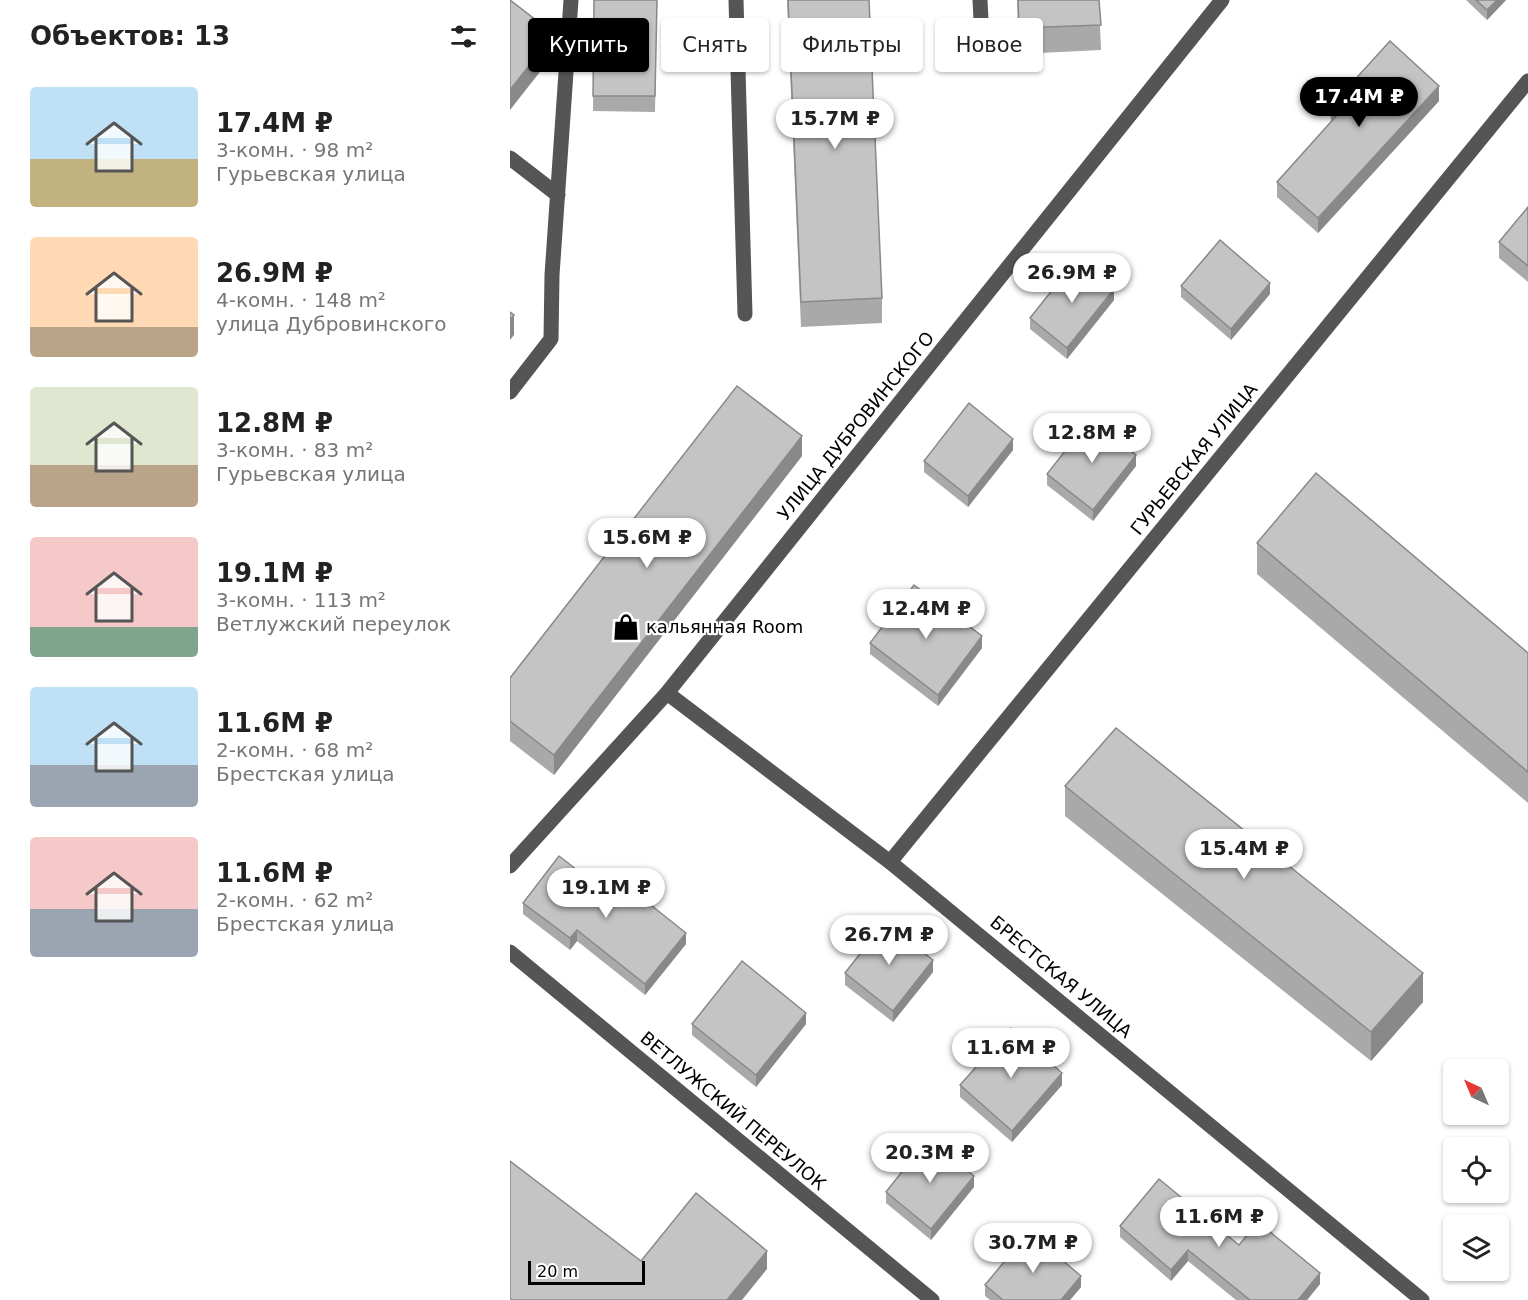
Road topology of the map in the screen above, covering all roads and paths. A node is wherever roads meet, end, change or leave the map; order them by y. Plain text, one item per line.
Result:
1 (571, 0) edge
2 (736, 0) edge
3 (980, 0) edge
4 (1222, 0) edge
5 (981, 18) edge
6 (1528, 81) edge
7 (510, 158) edge
8 (558, 195) junction
9 (745, 314) dead end
10 (510, 392) edge
11 (667, 693) junction
12 (890, 861) junction
13 (510, 866) edge
14 (510, 952) edge
15 (932, 1300) edge
16 (1422, 1300) edge

1 - 8 street
2 - 9 street
3 - 5 street
4 - 11 street, УЛИЦА ДУБРОВИНСКОГО
6 - 12 street, ГУРЬЕВСКАЯ УЛИЦА
7 - 8 street
8 - 10 street
11 - 12 street, БРЕСТСКАЯ УЛИЦА
11 - 13 street, УЛИЦА ДУБРОВИНСКОГО
12 - 16 street, БРЕСТСКАЯ УЛИЦА
14 - 15 street, ВЕТЛУЖСКИЙ ПЕРЕУЛОК

